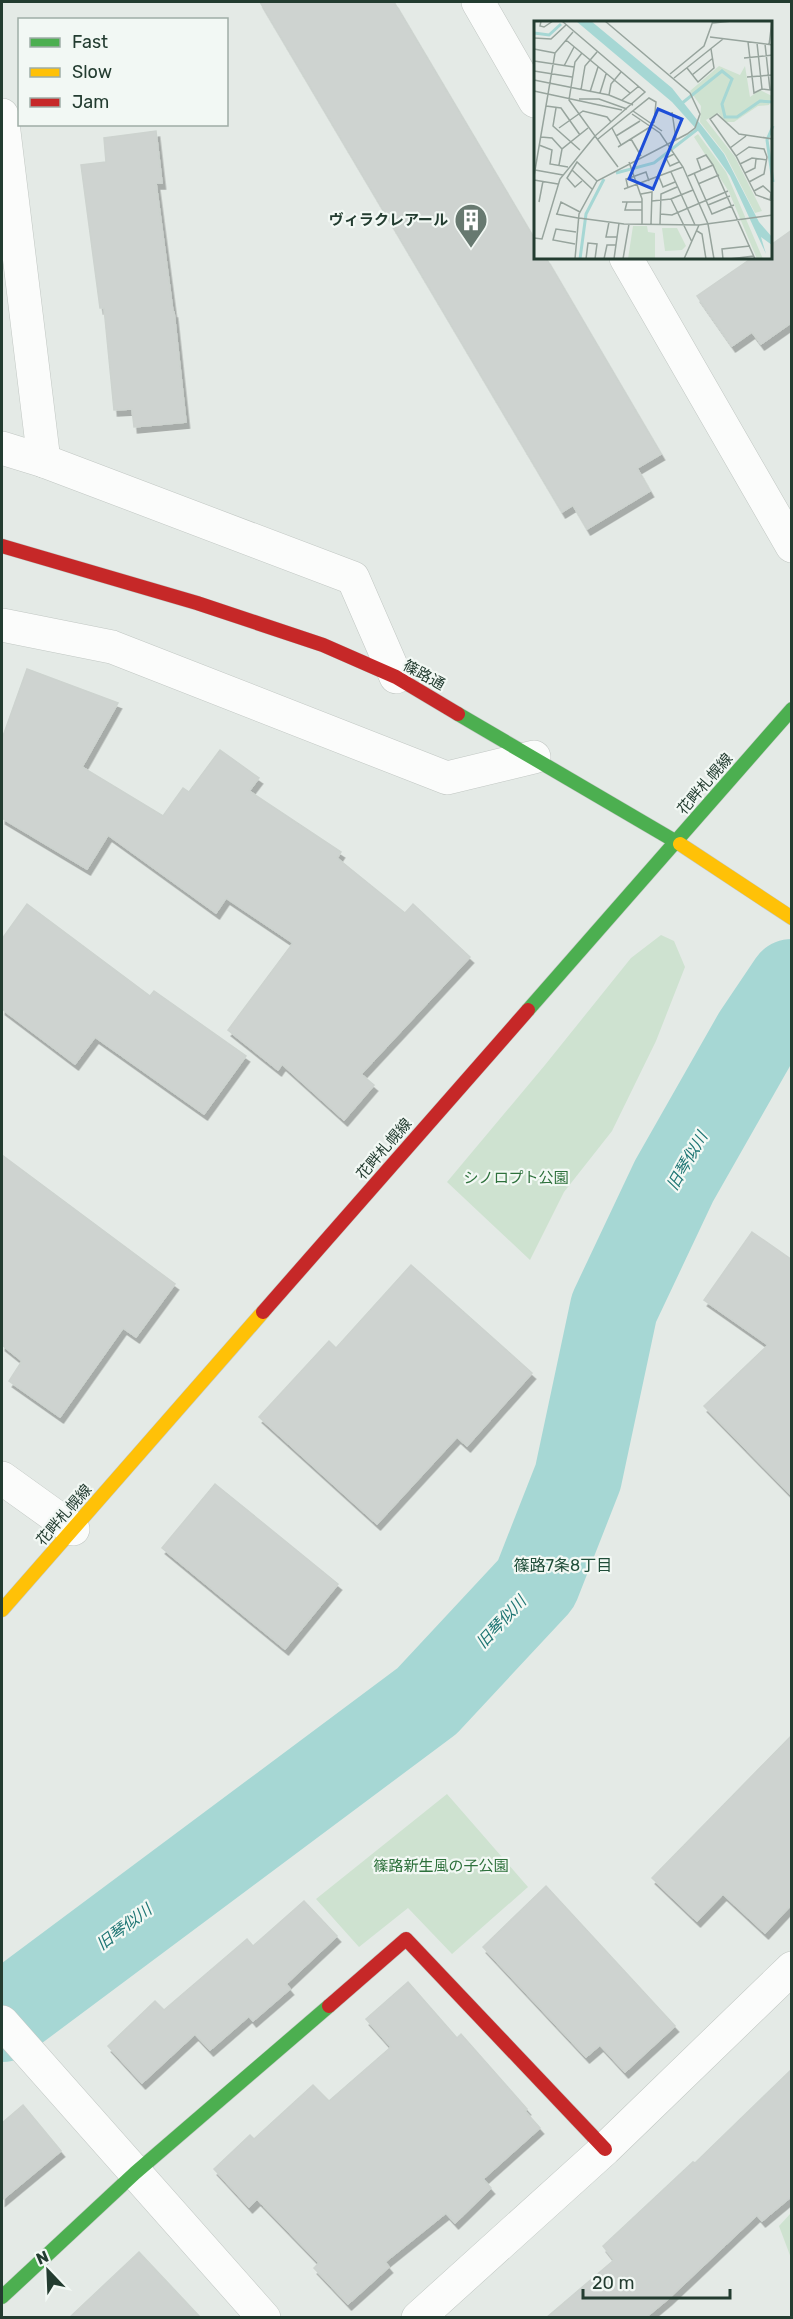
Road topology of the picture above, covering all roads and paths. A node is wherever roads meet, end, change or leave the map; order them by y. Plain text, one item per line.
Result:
1 (478, 2) edge
2 (534, 99) edge
3 (2, 115) edge
4 (627, 260) edge
5 (2, 448) edge
6 (44, 461) junction
7 (2, 546) edge
8 (792, 546) edge
9 (2, 625) edge
10 (396, 677) junction
11 (792, 710) edge
12 (534, 756) junction
13 (676, 841) junction
14 (792, 918) edge
15 (2, 1478) edge
16 (73, 1529) junction
17 (2, 1610) edge
18 (792, 1968) edge
19 (2, 2022) edge
20 (604, 2149) junction
21 (135, 2172) junction
22 (2, 2297) edge
23 (264, 2318) edge
24 (418, 2318) edge

1 - 2 street
3 - 6 street
4 - 8 street
5 - 6 street
6 - 10 street
7 - 10 main road, 篠路通
9 - 12 street
10 - 12 main road, 篠路通
11 - 13 main road, 花畔札幌線
12 - 13 main road, 篠路通
13 - 14 main road, 篠路通
13 - 16 main road, 花畔札幌線
15 - 16 street
16 - 17 main road, 花畔札幌線
18 - 20 street
19 - 21 street
20 - 21 main road
20 - 24 street
21 - 22 main road
21 - 23 street

